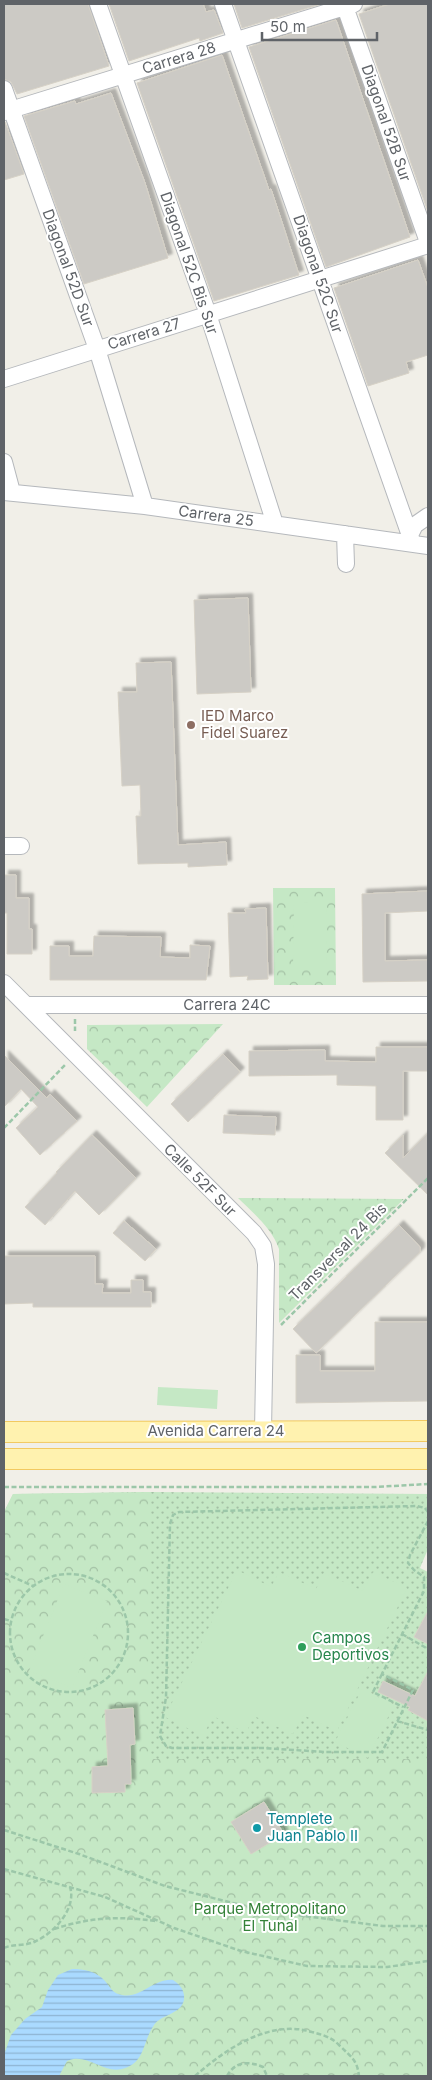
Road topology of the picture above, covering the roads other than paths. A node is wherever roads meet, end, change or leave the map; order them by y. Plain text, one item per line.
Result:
1 (98, 4) edge
2 (223, 4) edge
3 (348, 5) edge
4 (236, 41) junction
5 (124, 76) junction
6 (4, 89) edge
7 (8, 111) edge
8 (428, 244) edge
9 (320, 279) junction
10 (208, 314) junction
11 (97, 349) junction
12 (4, 379) edge
13 (4, 462) edge
14 (8, 492) edge
15 (145, 506) junction
16 (402, 511) junction
17 (428, 516) edge
18 (275, 524) junction
19 (345, 534) junction
20 (417, 542) edge
21 (346, 564) dead end
22 (4, 846) edge
23 (21, 846) dead end
24 (4, 983) edge
25 (26, 1005) junction
26 (428, 1005) edge
27 (263, 1431) junction
28 (428, 1431) edge
29 (4, 1432) edge
30 (4, 1459) edge
31 (428, 1459) edge

1 - 5 street, Diagonal 52C Bis Sur
2 - 4 street, Diagonal 52C Sur
3 - 4 street, Carrera 28
3 - 8 street, Diagonal 52B Sur
4 - 5 street, Carrera 28
4 - 9 street, Diagonal 52C Sur
5 - 7 street, Carrera 28
5 - 10 street, Diagonal 52C Bis Sur
6 - 7 street, Diagonal 52D Sur
7 - 11 street, Diagonal 52D Sur
8 - 9 street, Carrera 27
9 - 10 street, Carrera 27
9 - 16 street, Diagonal 52C Sur
10 - 11 street, Carrera 27
10 - 18 street, Diagonal 52C Bis Sur
11 - 12 street, Carrera 27
11 - 15 street, Diagonal 52D Sur
13 - 14 street
14 - 15 street, Carrera 25
15 - 18 street, Carrera 25
16 - 17 street
16 - 20 street, Diagonal 52C Sur
17 - 20 street
18 - 19 street, Carrera 25
19 - 20 street, Carrera 25
19 - 21 street
22 - 23 street
24 - 25 street, Calle 52F Sur
25 - 26 street, Carrera 24C
25 - 27 street, Calle 52F Sur
27 - 28 main road, Avenida Carrera 24
27 - 29 main road, Avenida Carrera 24
30 - 31 main road, Avenida Carrera 24

